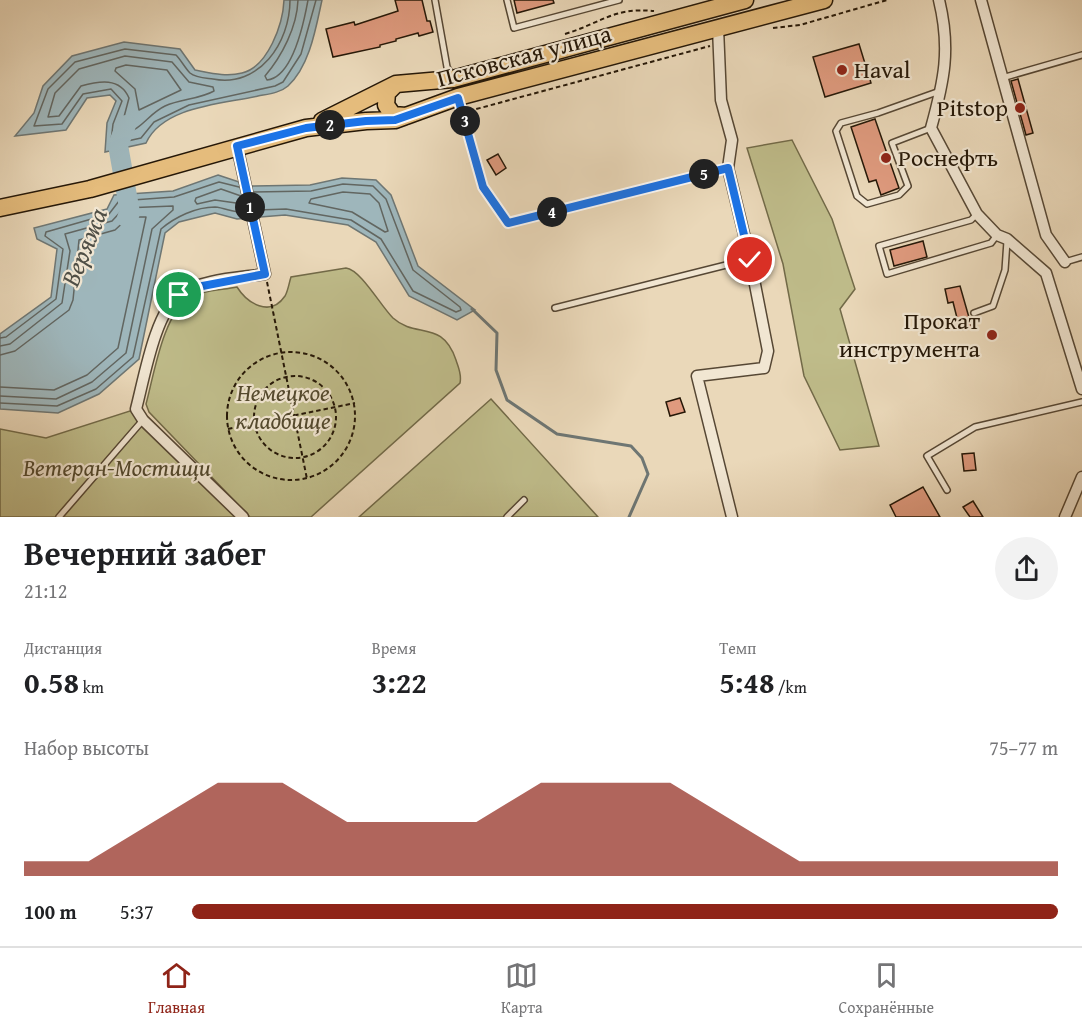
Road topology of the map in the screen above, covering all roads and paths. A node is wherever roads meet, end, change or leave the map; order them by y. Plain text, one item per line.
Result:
1 (435, 0) edge
2 (507, 0) edge
3 (619, 0) edge
4 (745, 0) edge
5 (824, 0) edge
6 (887, 0) edge
7 (939, 0) edge
8 (981, 0) edge
9 (701, 6) edge
10 (663, 8) dead end
11 (771, 28) dead end
12 (718, 36) junction
13 (555, 37) dead end
14 (1082, 55) edge
15 (1002, 78) junction
16 (453, 79) junction
17 (396, 84) junction
18 (941, 90) junction
19 (460, 105) junction
20 (409, 117) junction
21 (306, 128) junction
22 (931, 128) junction
23 (237, 146) junction
24 (728, 168) junction
25 (0, 207) edge
26 (977, 214) junction
27 (1002, 237) junction
28 (1082, 257) edge
29 (750, 260) junction
30 (1065, 262) joint
31 (265, 274) junction
32 (555, 308) dead end
33 (974, 313) dead end
34 (280, 352) junction
35 (285, 377) junction
36 (1082, 389) edge
37 (355, 402) junction
38 (1082, 402) edge
39 (335, 407) junction
40 (294, 416) junction
41 (142, 420) junction
42 (254, 424) junction
43 (228, 429) junction
44 (302, 457) junction
45 (1082, 477) edge
46 (307, 479) junction
47 (947, 490) dead end
48 (524, 500) dead end
49 (59, 517) edge
50 (243, 517) edge
51 (507, 517) edge
52 (732, 517) edge
53 (1065, 517) edge

1 - 16 lane
2 - 3 lane
4 - 9 main road, Псковская улица
5 - 12 main road, Псковская улица
6 - 11 path
7 - 18 street
8 - 15 street
9 - 16 main road, Псковская улица
10 - 13 path
12 - 19 main road, Псковская улица
12 - 19 path
12 - 24 street
14 - 15 lane
15 - 30 street
16 - 17 main road, Псковская улица
17 - 20 main road
17 - 21 main road, Псковская улица
18 - 22 street
18 - 22 lane
19 - 20 main road, Псковская улица
19 - 24 lane
20 - 21 main road, Псковская улица
21 - 23 main road, Псковская улица
22 - 26 street
23 - 25 main road, Псковская улица
23 - 31 street
24 - 29 street
26 - 27 street
26 - 27 lane
27 - 33 lane
27 - 36 street
28 - 30 lane
29 - 32 lane
29 - 52 street
31 - 34 path
31 - 41 street
34 - 35 path
34 - 37 path
34 - 43 path
35 - 39 path
35 - 40 path
35 - 42 path
37 - 39 path
37 - 46 path
38 - 47 lane
39 - 40 path
39 - 44 path
40 - 42 path
40 - 44 path
41 - 49 lane
41 - 50 street
42 - 43 path
42 - 44 path
43 - 46 path
44 - 46 path
45 - 53 street
48 - 51 lane

